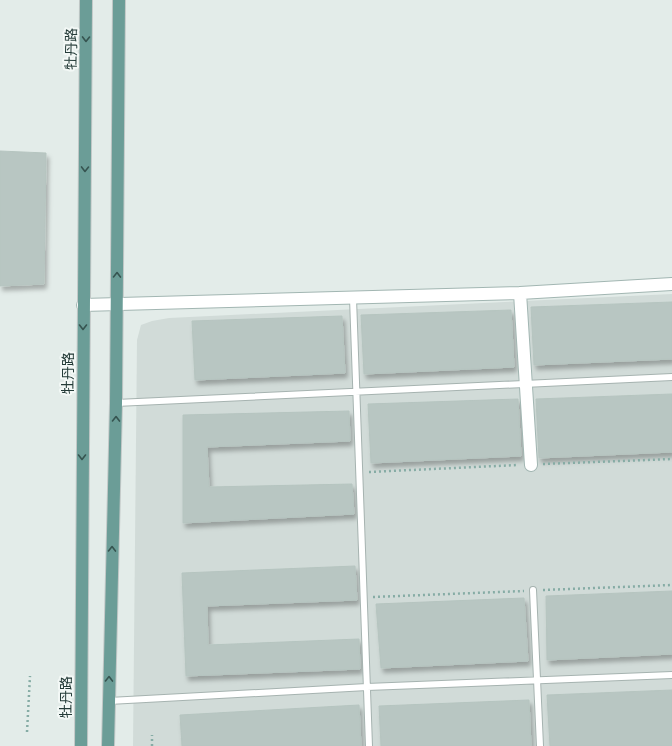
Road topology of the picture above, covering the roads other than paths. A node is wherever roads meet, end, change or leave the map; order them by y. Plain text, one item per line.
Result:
1 (86, 0) edge
2 (119, 0) edge
3 (672, 284) edge
4 (520, 293) junction
5 (353, 298) junction
6 (117, 304) junction
7 (83, 305) junction
8 (672, 377) edge
9 (526, 384) junction
10 (357, 391) junction
11 (116, 403) junction
12 (531, 465) road end
13 (533, 590) road end
14 (672, 675) edge
15 (537, 681) junction
16 (368, 687) junction
17 (108, 701) junction
18 (80, 746) edge
19 (108, 746) edge
20 (370, 746) edge
21 (540, 746) edge

1 -> 7 main road, 牡丹路
6 -> 2 main road
3 - 4 main road
4 - 5 main road
4 - 9 main road
5 - 6 main road
5 - 10 lane
6 - 7 main road
6 - 11 main road
7 -> 18 main road, 牡丹路
8 - 9 lane
9 - 10 lane
9 - 12 main road
10 - 11 lane
10 - 16 lane
17 -> 11 main road
13 - 15 lane
14 - 15 lane
15 - 16 lane
15 - 21 lane
16 - 17 lane
16 - 20 lane
17 - 19 main road

